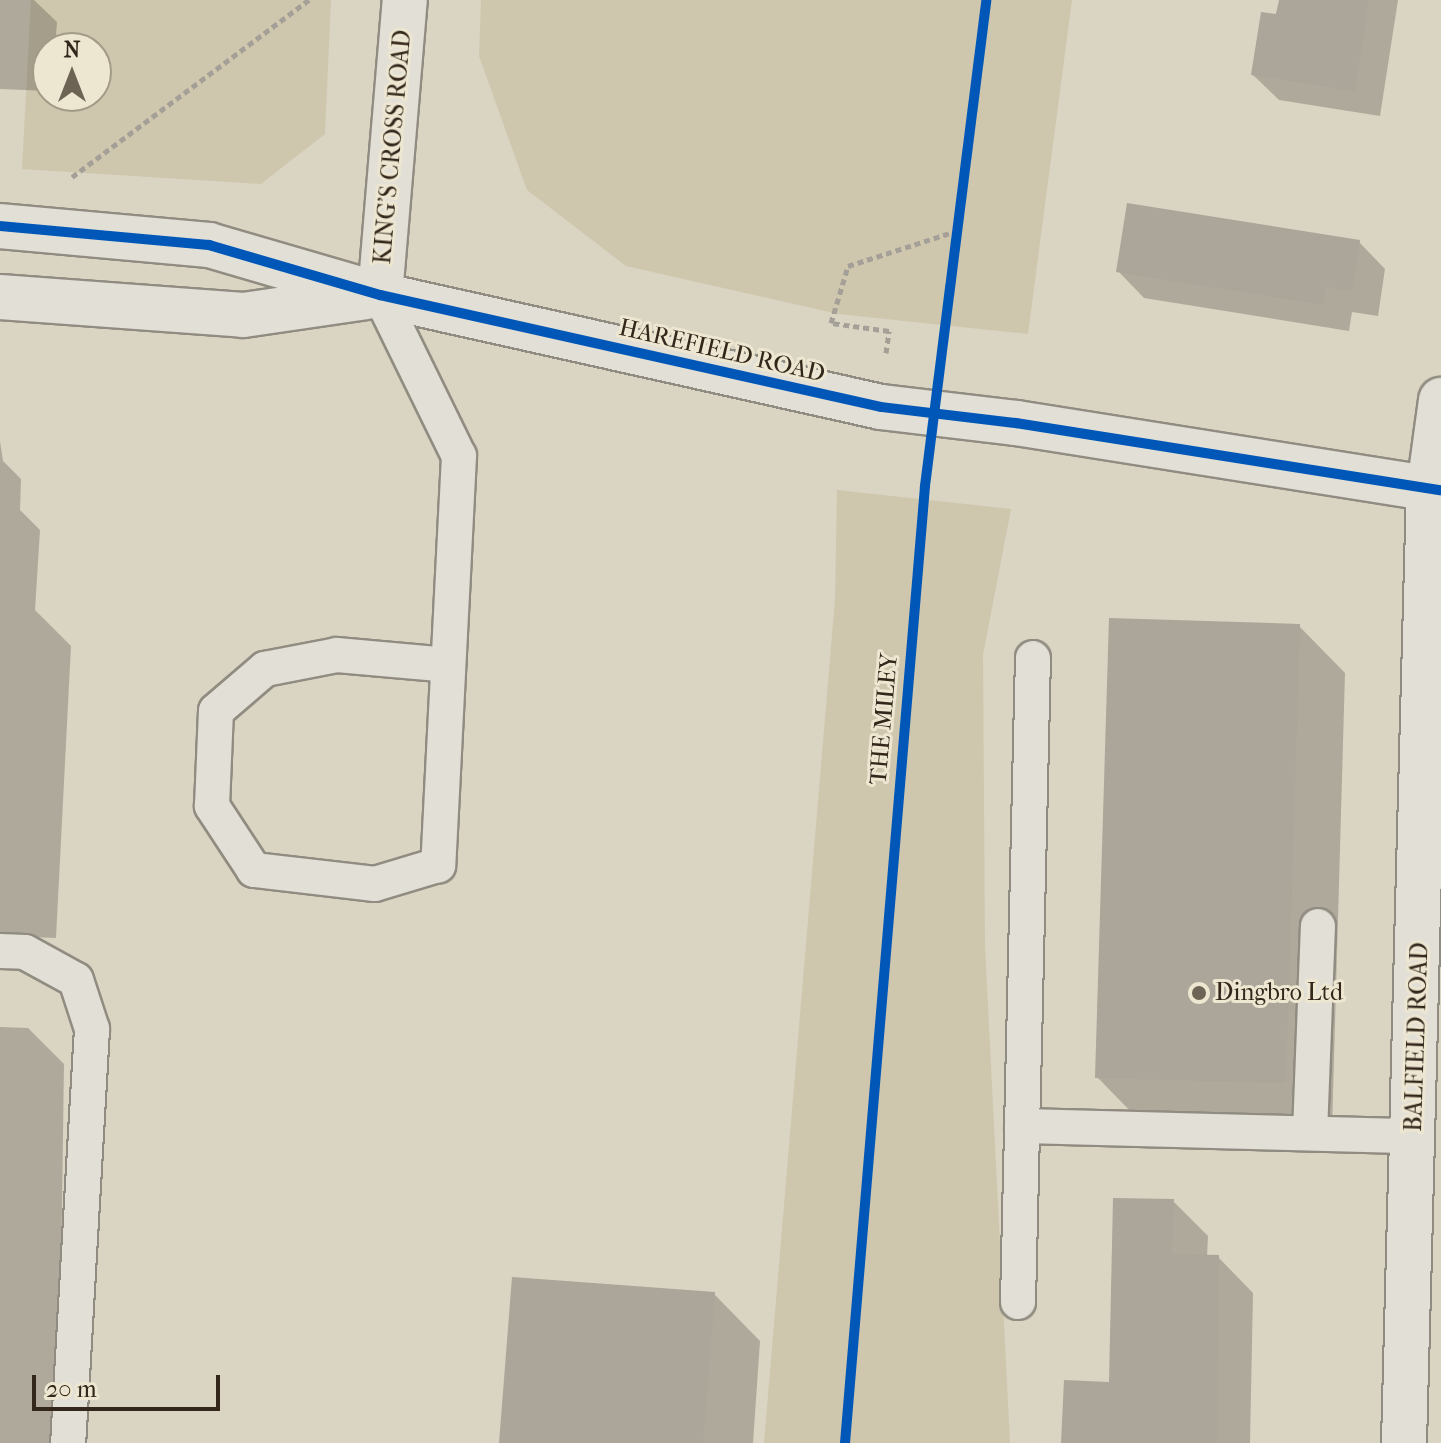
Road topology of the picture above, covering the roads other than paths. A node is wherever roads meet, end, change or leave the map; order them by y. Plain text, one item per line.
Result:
1 (405, 0) edge
2 (0, 226) edge
3 (380, 295) junction
4 (0, 297) edge
5 (1441, 400) edge
6 (1435, 489) edge
7 (1033, 658) dead end
8 (448, 665) junction
9 (1432, 827) edge
10 (1431, 902) edge
11 (1318, 926) dead end
12 (0, 951) edge
13 (1022, 1126) junction
14 (1310, 1133) junction
15 (1414, 1136) junction
16 (1018, 1302) dead end
17 (68, 1443) edge
18 (1404, 1443) edge

1 - 3 street, KING'S CROSS ROAD
2 - 3 street, HAREFIELD ROAD
3 - 4 street, HAREFIELD ROAD
3 - 6 street, HAREFIELD ROAD
3 - 8 lane
5 - 6 street, BALFIELD ROAD
6 - 9 street, BALFIELD ROAD
7 - 13 lane
8 - 8 lane
9 - 10 street, BALFIELD ROAD
10 - 15 street, BALFIELD ROAD
11 - 14 lane
12 - 17 lane
13 - 14 lane
13 - 16 lane
14 - 15 lane
15 - 18 street, BALFIELD ROAD

